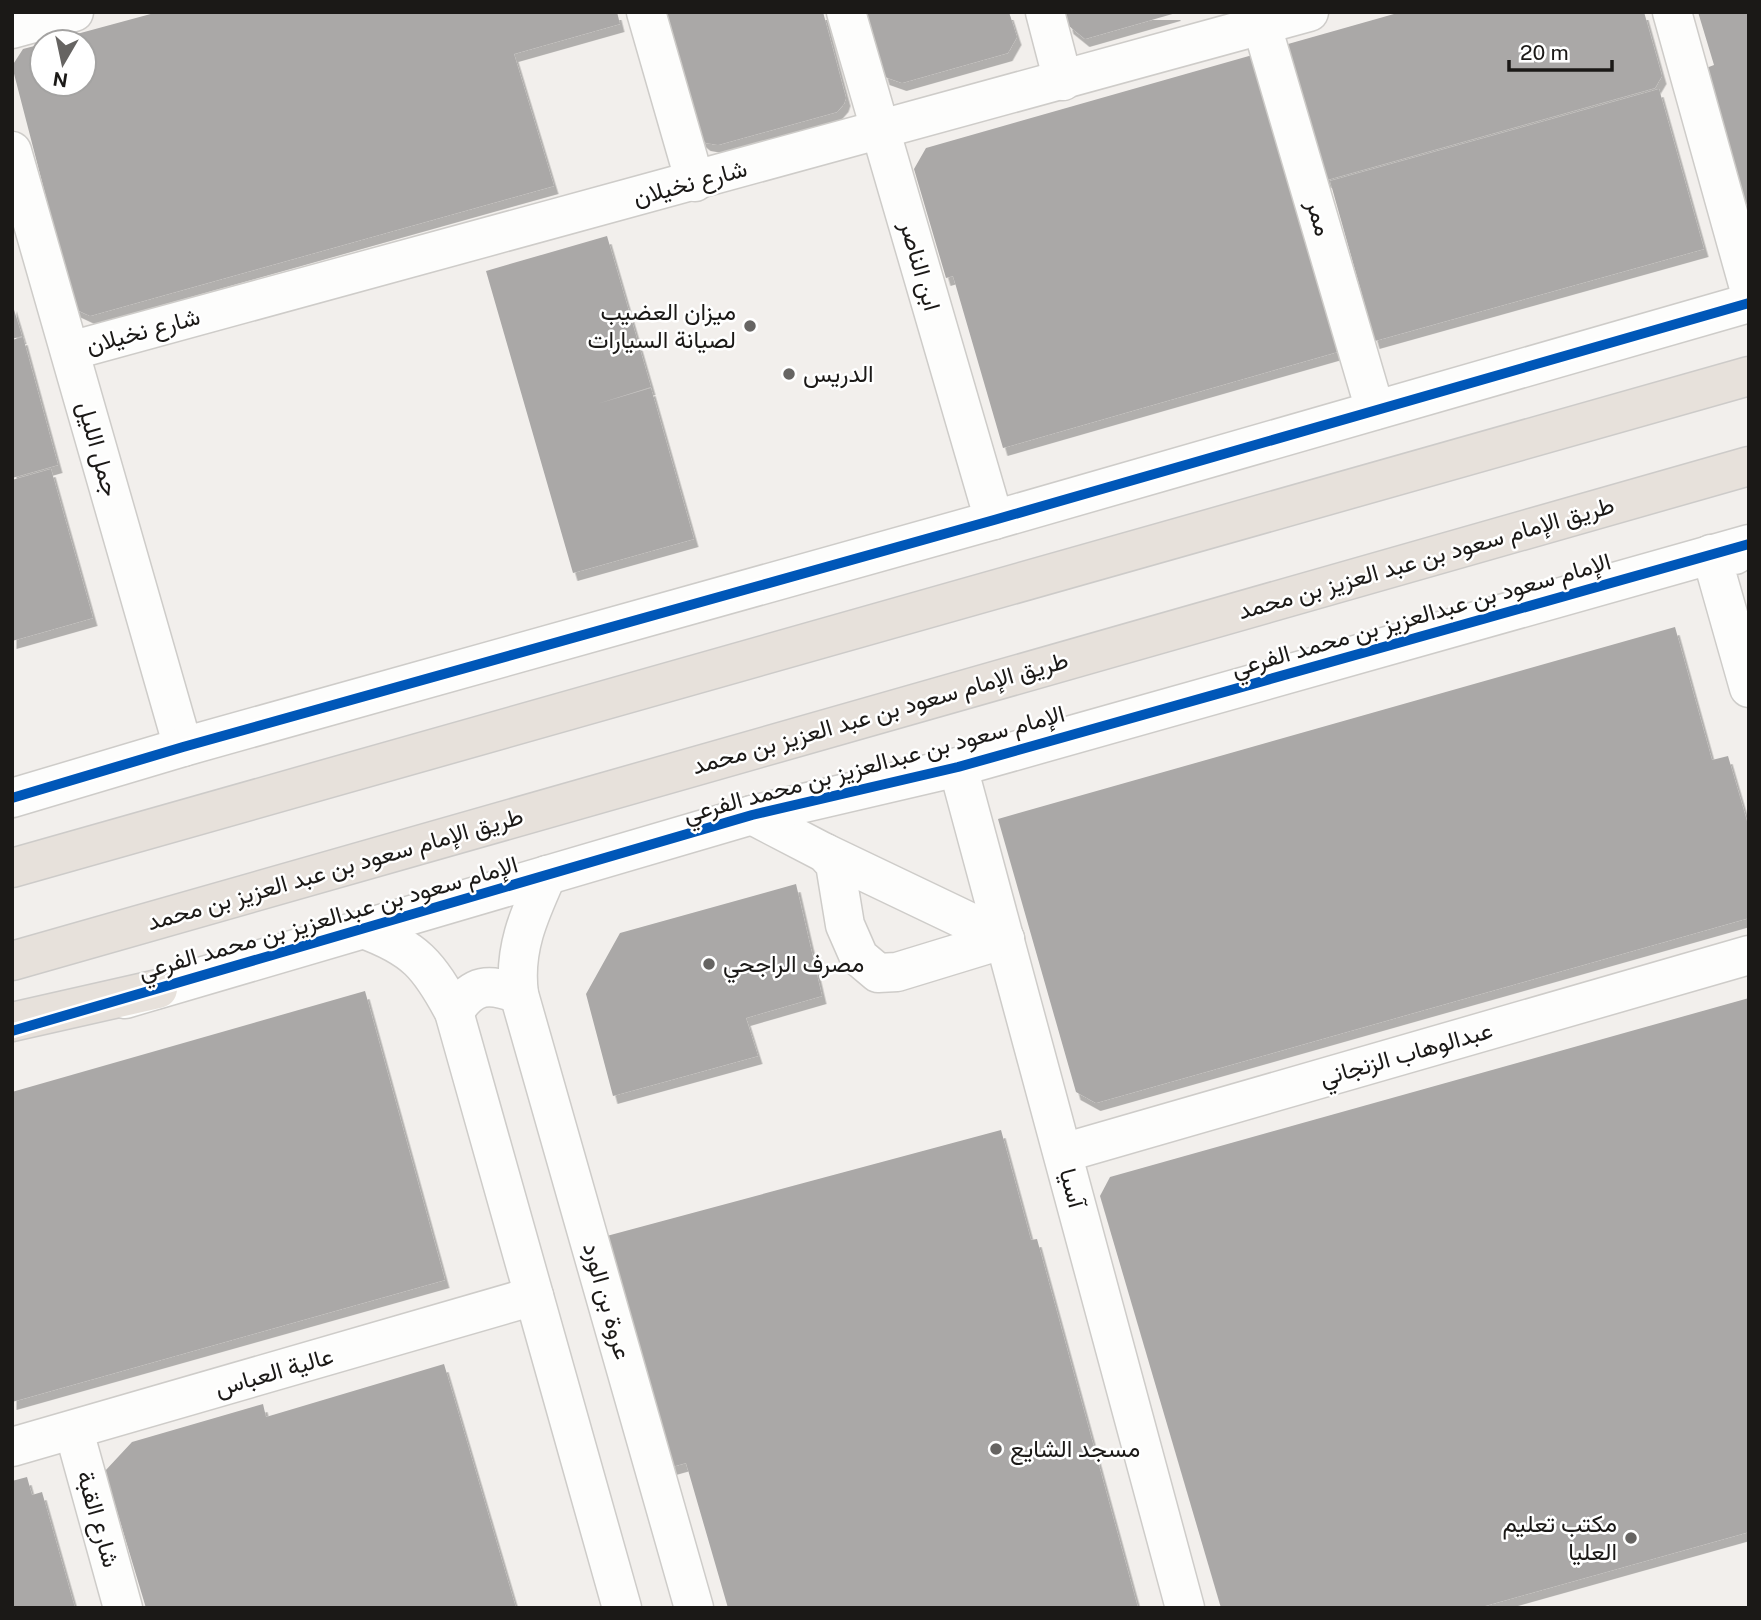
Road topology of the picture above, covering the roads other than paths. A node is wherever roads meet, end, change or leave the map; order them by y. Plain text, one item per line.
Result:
1 (74, 12) edge
2 (646, 12) edge
3 (846, 12) edge
4 (1045, 12) edge
5 (1309, 12) edge
6 (1672, 12) edge
7 (1262, 26) junction
8 (12, 29) edge
9 (1063, 81) junction
10 (880, 131) junction
11 (12, 151) edge
12 (695, 182) junction
13 (1749, 288) edge
14 (1749, 303) edge
15 (70, 351) junction
16 (1749, 376) edge
17 (1375, 410) junction
18 (1749, 466) edge
19 (994, 520) junction
20 (1749, 544) edge
21 (1711, 554) junction
22 (1749, 555) edge
23 (1749, 688) edge
24 (183, 747) junction
25 (958, 767) junction
26 (12, 798) edge
27 (752, 815) junction
28 (825, 853) junction
29 (12, 868) edge
30 (547, 875) junction
31 (363, 929) junction
32 (1005, 939) junction
33 (1749, 956) edge
34 (12, 961) edge
35 (158, 989) junction
36 (519, 994) junction
37 (454, 1012) junction
38 (12, 1022) edge
39 (12, 1031) edge
40 (1063, 1153) junction
41 (534, 1296) junction
42 (74, 1431) junction
43 (12, 1447) edge
44 (123, 1608) edge
45 (622, 1608) edge
46 (694, 1608) edge
47 (1185, 1608) edge

1 - 8 street
2 - 12 street
3 - 10 street, ابن الناصر
4 - 9 street
5 - 7 street, شارع نخيلان
6 - 13 street
7 - 9 street, شارع نخيلان
7 - 17 street, ممر
9 - 10 street, شارع نخيلان
10 - 12 street, شارع نخيلان
10 - 19 street, ابن الناصر
11 - 15 street, جمل الليل
12 - 15 street, شارع نخيلان
14 - 17 street
15 - 24 street, جمل الليل
16 - 29 main road
17 - 19 street
18 - 34 main road, طريق الإمام سعود بن عبد العزيز بن محمد
19 - 24 street
20 - 21 street, الإمام سعود بن عبدالعزيز بن محمد الفرعي
21 - 22 street
21 - 23 street
21 - 25 street, الإمام سعود بن عبدالعزيز بن محمد الفرعي
24 - 26 street
25 - 27 street, الإمام سعود بن عبدالعزيز بن محمد الفرعي
25 - 32 street, آسيا
27 - 28 street
27 - 30 street, الإمام سعود بن عبدالعزيز بن محمد الفرعي
28 - 32 street
28 - 32 street
30 - 31 street, الإمام سعود بن عبدالعزيز بن محمد الفرعي
30 - 36 street, عروة بن الورد
31 - 35 street, الإمام سعود بن عبدالعزيز بن محمد الفرعي
31 - 37 street
32 - 40 street, آسيا
33 - 40 street, عبدالوهاب الزنجاني
35 - 38 main road
35 - 39 street, الإمام سعود بن عبدالعزيز بن محمد الفرعي
36 - 37 street
36 - 46 street, عروة بن الورد
37 - 41 street
40 - 47 street, آسيا
41 - 42 street, عالية العباس
41 - 45 street
42 - 43 street, عالية العباس
42 - 44 street, شارع القبة

